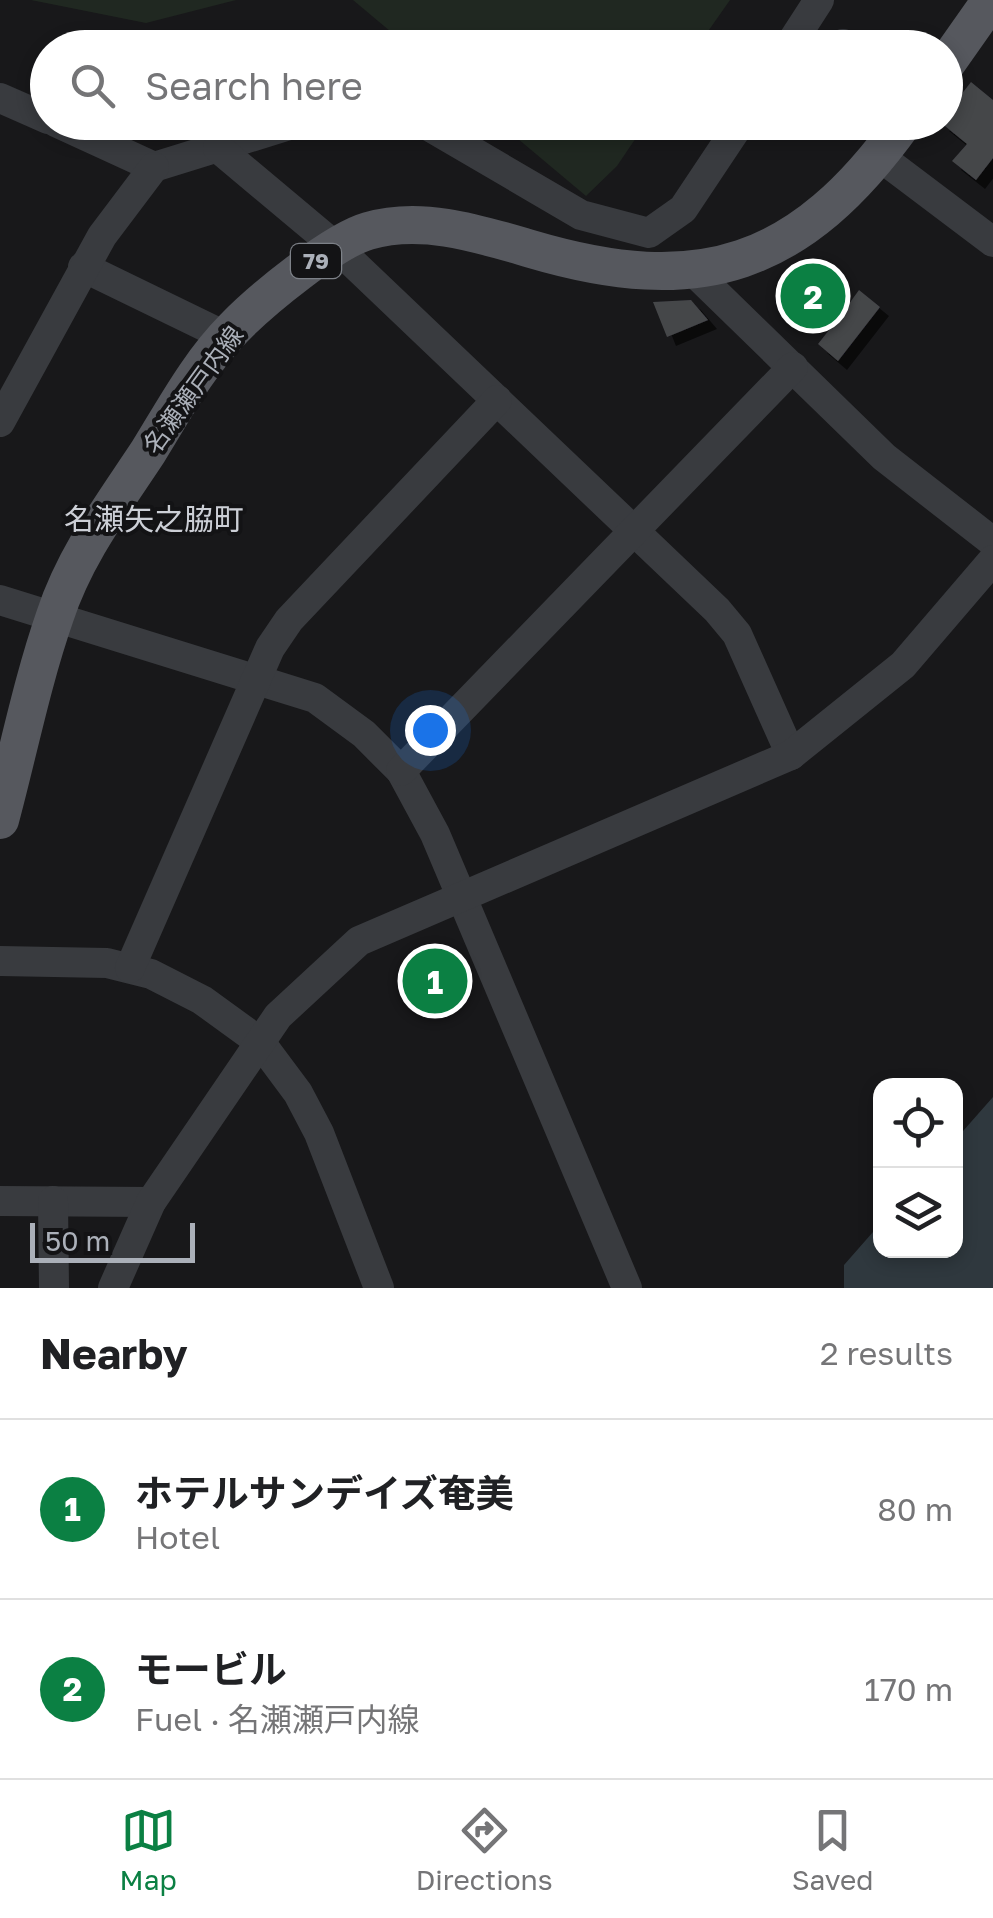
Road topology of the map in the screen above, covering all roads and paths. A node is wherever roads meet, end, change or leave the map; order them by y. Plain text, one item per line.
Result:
1 (818, 0) edge
2 (992, 0) edge
3 (799, 30) edge
4 (963, 40) edge
5 (0, 98) edge
6 (30, 111) edge
7 (95, 140) edge
8 (243, 140) edge
9 (453, 140) edge
10 (729, 140) edge
11 (891, 140) edge
12 (218, 148) junction
13 (879, 156) junction
14 (154, 167) junction
15 (993, 242) edge
16 (335, 246) junction
17 (83, 267) junction
18 (694, 271) junction
19 (227, 337) junction
20 (793, 367) junction
21 (497, 400) junction
22 (0, 422) edge
23 (634, 531) junction
24 (993, 542) edge
25 (993, 560) edge
26 (0, 600) edge
27 (55, 615) junction
28 (257, 678) junction
29 (791, 756) junction
30 (402, 771) junction
31 (0, 820) edge
32 (461, 897) junction
33 (0, 961) edge
34 (130, 968) junction
35 (260, 1042) junction
36 (0, 1201) edge
37 (52, 1202) junction
38 (150, 1202) junction
39 (54, 1288) edge
40 (113, 1288) edge
41 (379, 1288) edge
42 (627, 1288) edge

1 - 3 street
2 - 4 main road
5 - 6 street
7 - 14 street
8 - 12 street
9 - 10 street
11 - 13 main road, 名瀬瀬戸内線 / 79
12 - 14 street
12 - 16 street
13 - 15 street
13 - 18 main road, 名瀬瀬戸内線 / 79
14 - 17 street
16 - 18 main road, 名瀬瀬戸内線 / 79
16 - 19 main road, 名瀬瀬戸内線 / 79
16 - 21 street
17 - 19 street
17 - 22 street
18 - 20 street
19 - 27 main road, 名瀬瀬戸内線 / 79
20 - 23 street
20 - 24 street
21 - 23 street
21 - 28 street
23 - 29 street
23 - 30 street
25 - 29 street
26 - 27 street
27 - 28 street
27 - 31 main road, 名瀬瀬戸内線 / 79
28 - 30 street
28 - 34 street
29 - 32 street
30 - 32 street
32 - 35 street
32 - 42 street
33 - 34 street
34 - 35 street
35 - 38 street
35 - 41 street
36 - 37 street
37 - 38 street
37 - 39 street
38 - 40 street

